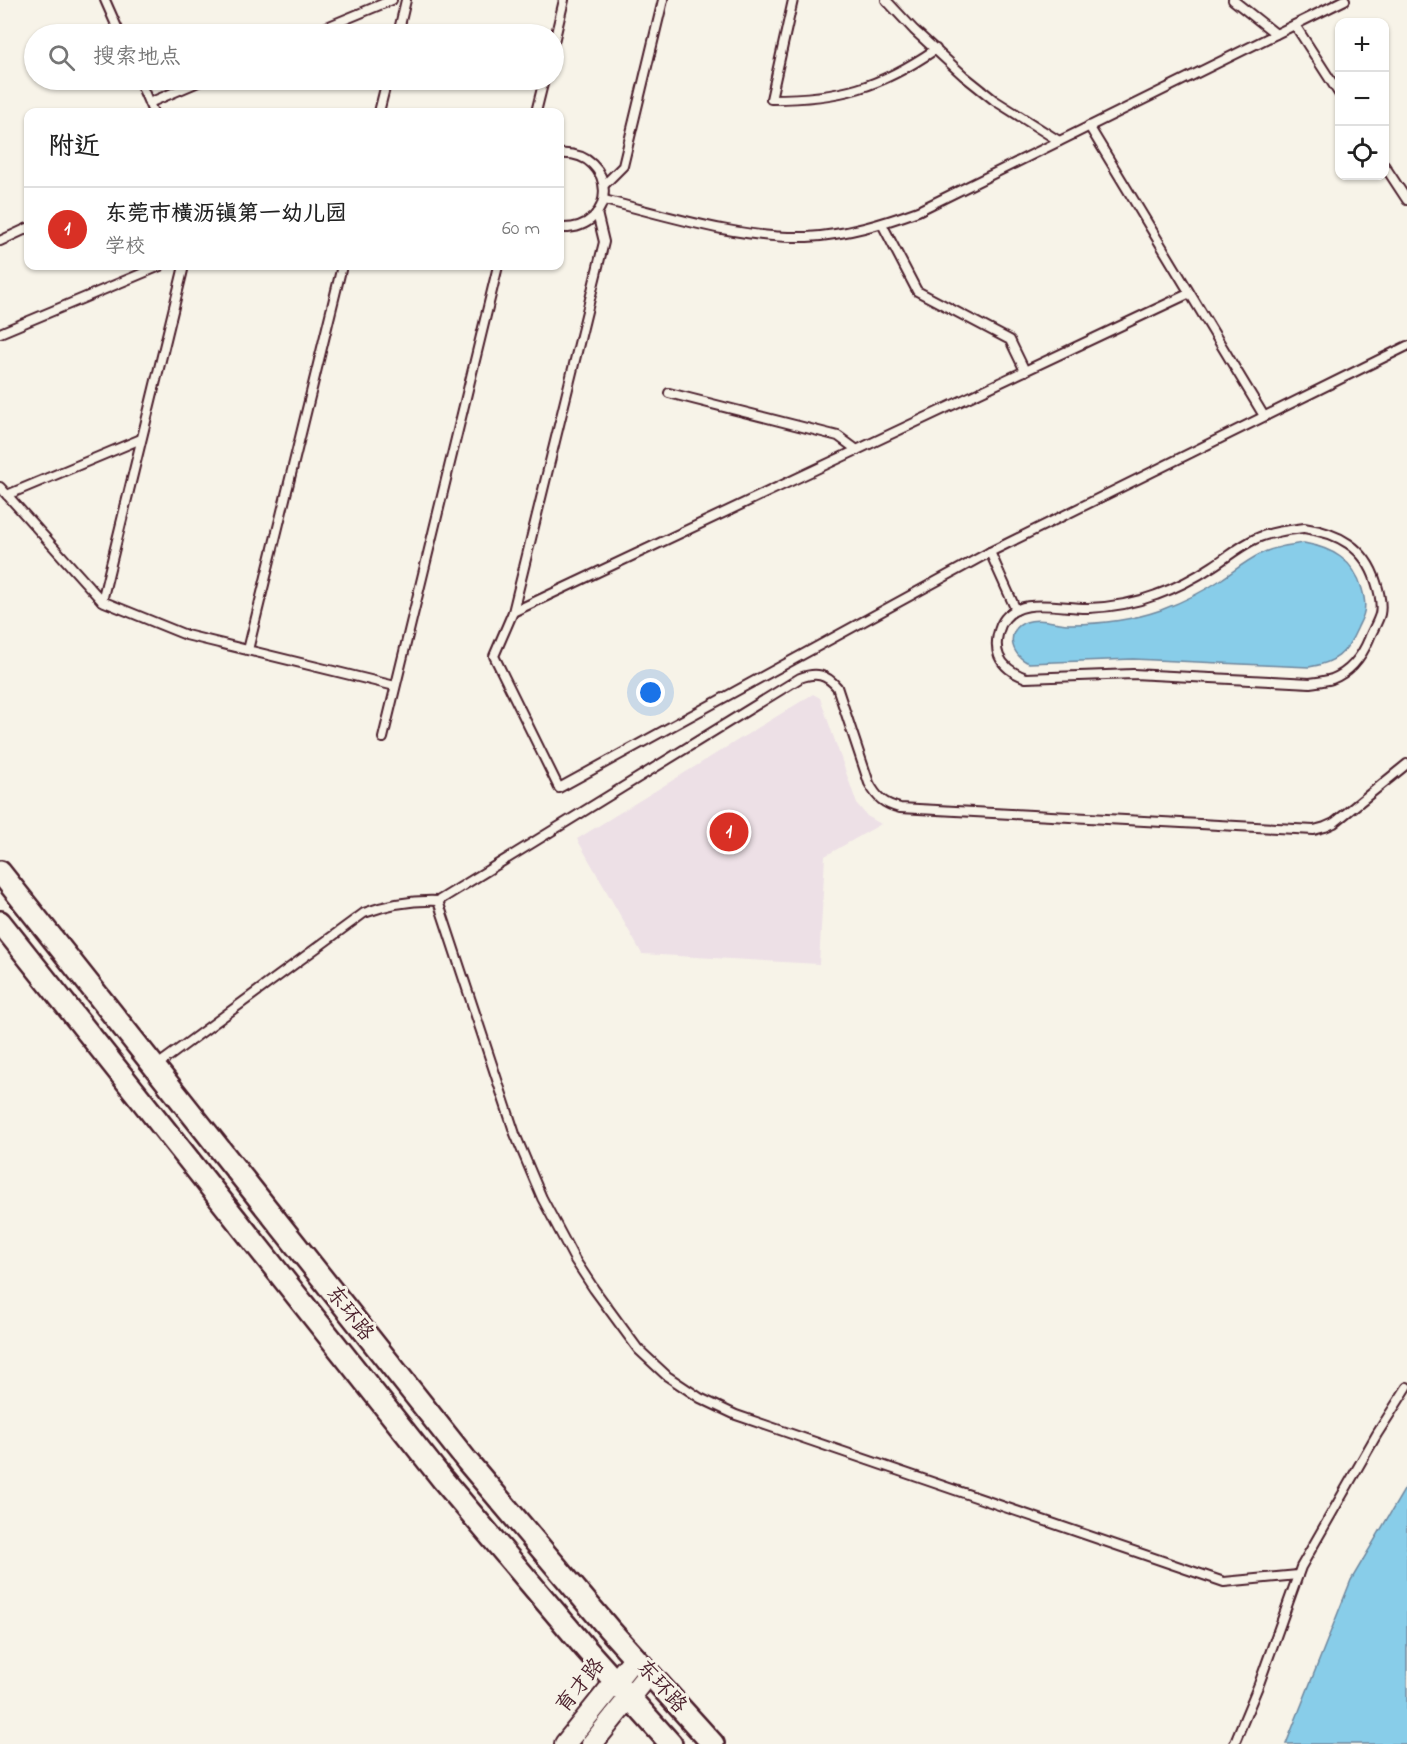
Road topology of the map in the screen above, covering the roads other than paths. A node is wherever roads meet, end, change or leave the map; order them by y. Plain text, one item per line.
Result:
1 (105, 0) edge
2 (392, 0) edge
3 (406, 0) edge
4 (564, 0) edge
5 (663, 0) edge
6 (793, 0) edge
7 (885, 0) edge
8 (1233, 0) edge
9 (1345, 0) edge
10 (116, 24) edge
11 (334, 24) edge
12 (400, 24) edge
13 (558, 24) edge
14 (1295, 25) junction
15 (1276, 34) junction
16 (936, 50) junction
17 (1335, 87) edge
18 (143, 90) edge
19 (178, 90) edge
20 (384, 90) edge
21 (542, 90) edge
22 (148, 102) junction
23 (151, 108) edge
24 (380, 108) edge
25 (537, 108) edge
26 (1089, 126) junction
27 (1059, 141) junction
28 (564, 154) edge
29 (1389, 173) edge
30 (604, 185) junction
31 (603, 200) junction
32 (1407, 200) edge
33 (597, 213) junction
34 (882, 224) junction
35 (564, 228) edge
36 (24, 230) edge
37 (0, 241) edge
38 (150, 270) edge
39 (183, 270) edge
40 (341, 270) edge
41 (497, 270) edge
42 (1188, 294) junction
43 (0, 333) edge
44 (1407, 346) edge
45 (1025, 371) junction
46 (669, 393) dead end
47 (1264, 416) junction
48 (141, 439) junction
49 (857, 450) junction
50 (0, 487) edge
51 (7, 495) junction
52 (990, 552) junction
53 (102, 601) junction
54 (1016, 610) junction
55 (513, 612) junction
56 (248, 650) junction
57 (395, 686) junction
58 (383, 738) dead end
59 (1407, 764) edge
60 (0, 872) edge
61 (438, 901) junction
62 (0, 922) edge
63 (154, 1067) junction
64 (1407, 1387) edge
65 (1298, 1575) junction
66 (642, 1665) junction
67 (622, 1689) junction
68 (565, 1744) edge
69 (592, 1744) edge
70 (671, 1744) edge
71 (713, 1744) edge
72 (1234, 1744) edge

1 - 10 lane
2 - 11 lane
3 - 12 lane
4 - 13 lane
5 - 30 lane
6 - 16 lane
7 - 16 lane
8 - 15 lane
9 - 14 lane
14 - 15 lane
14 - 17 lane
15 - 26 lane
16 - 27 lane
18 - 22 lane
19 - 22 lane
20 - 24 lane
21 - 25 lane
22 - 23 lane
26 - 27 lane
26 - 42 lane
27 - 34 lane
28 - 30 lane
29 - 32 lane
30 - 31 lane
31 - 33 lane
31 - 34 lane
33 - 35 lane
33 - 55 lane
34 - 45 lane
36 - 37 lane
38 - 43 lane
39 - 48 lane
40 - 56 lane
41 - 57 lane
42 - 45 lane
42 - 47 lane
44 - 47 lane
45 - 49 lane
46 - 49 lane
47 - 52 lane
48 - 51 lane
48 - 53 lane
49 - 55 lane
50 - 51 lane
51 - 53 lane
52 - 54 lane
52 - 55 lane
53 - 56 lane
54 - 54 lane
56 - 57 lane
57 - 58 lane
59 - 61 lane
60 - 63 main road, 东环路
61 - 63 lane
61 - 65 lane
62 - 67 main road, 东环路
63 - 66 main road, 东环路
64 - 65 lane
65 - 72 lane
66 - 67 street, 育才路
66 - 71 main road, 东环路
67 - 68 street, 育才路
67 - 69 street, 育才路
67 - 70 main road, 东环路

